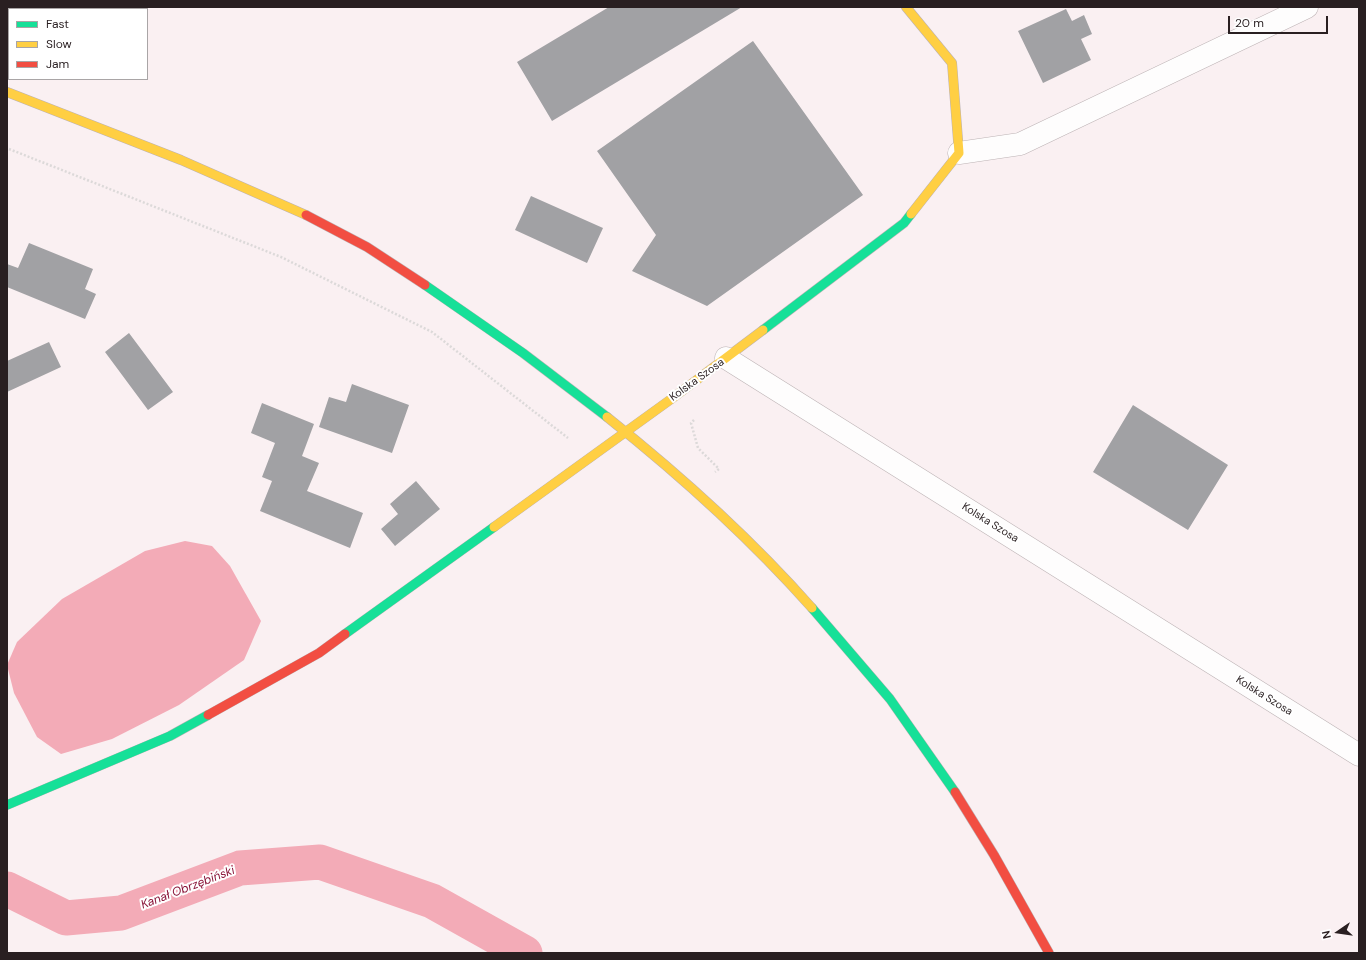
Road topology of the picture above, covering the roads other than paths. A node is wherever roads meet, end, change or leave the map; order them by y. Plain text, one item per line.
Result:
1 (906, 7) edge
2 (1306, 7) edge
3 (7, 92) edge
4 (959, 153) junction
5 (726, 358) junction
6 (625, 432) junction
7 (1359, 755) edge
8 (7, 805) edge
9 (1049, 953) edge

1 - 4 main road
2 - 4 street
3 - 6 main road
4 - 5 main road
5 - 6 main road, Kolska Szosa
5 - 7 street, Kolska Szosa
6 - 8 main road, Kolska Szosa
6 - 9 main road

